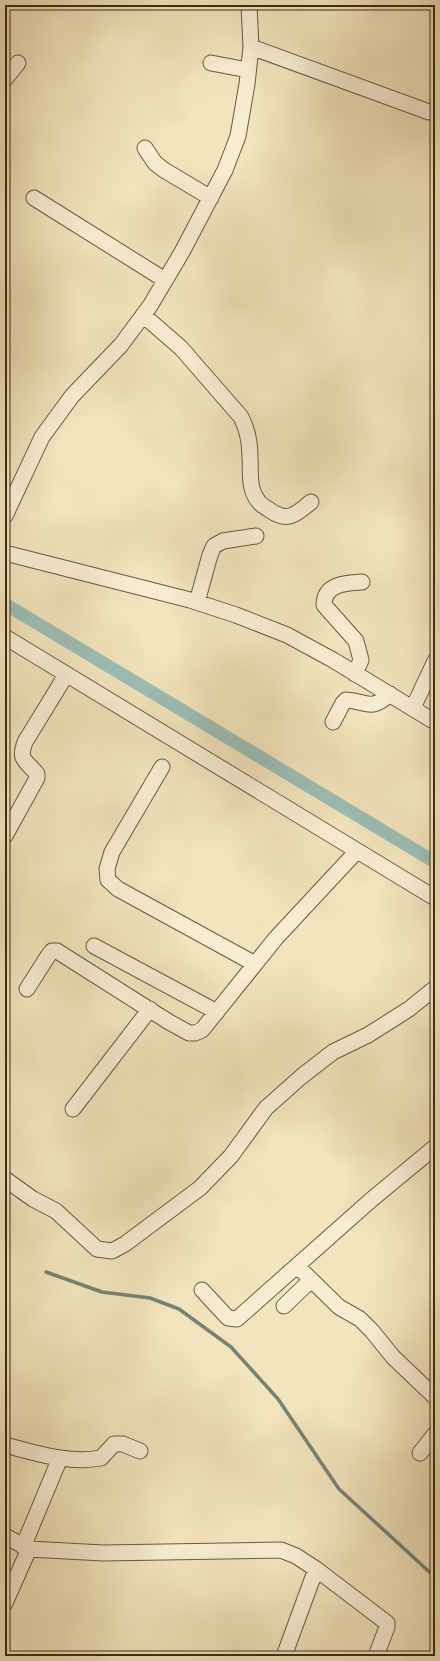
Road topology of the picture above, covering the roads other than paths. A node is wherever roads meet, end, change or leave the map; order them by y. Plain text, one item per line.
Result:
1 (249, 5) edge
2 (251, 47) junction
3 (18, 63) dead end
4 (211, 63) dead end
5 (248, 70) junction
6 (5, 79) edge
7 (429, 112) dead end
8 (145, 148) dead end
9 (34, 198) dead end
10 (211, 198) junction
11 (165, 280) junction
12 (143, 315) junction
13 (311, 502) dead end
14 (5, 516) edge
15 (256, 536) dead end
16 (5, 553) edge
17 (362, 582) dead end
18 (197, 602) junction
19 (5, 637) edge
20 (435, 661) edge
21 (355, 674) junction
22 (66, 675) junction
23 (390, 694) junction
24 (413, 708) junction
25 (333, 722) dead end
26 (435, 722) edge
27 (162, 767) dead end
28 (5, 836) edge
29 (356, 851) junction
30 (435, 898) edge
31 (94, 946) dead end
32 (256, 964) junction
33 (435, 988) edge
34 (27, 989) dead end
35 (150, 1009) junction
36 (217, 1012) junction
37 (73, 1108) dead end
38 (435, 1147) edge
39 (5, 1179) edge
40 (297, 1266) junction
41 (311, 1280) junction
42 (202, 1290) dead end
43 (284, 1306) dead end
44 (435, 1397) edge
45 (435, 1434) edge
46 (5, 1445) edge
47 (140, 1451) dead end
48 (420, 1453) dead end
49 (60, 1458) junction
50 (5, 1536) edge
51 (26, 1548) junction
52 (316, 1569) junction
53 (5, 1603) edge
54 (284, 1656) edge
55 (376, 1656) edge

1 - 2 street
2 - 5 street
2 - 7 street
3 - 6 street
4 - 5 street
5 - 10 street
8 - 10 street
9 - 11 street
10 - 11 street
11 - 12 street
12 - 13 street
12 - 14 street
15 - 18 street
16 - 18 street
17 - 21 street
18 - 21 street
19 - 22 street
20 - 24 street
21 - 23 street
22 - 28 street
22 - 29 street
23 - 24 street
23 - 25 street
24 - 26 street
27 - 32 street
29 - 30 street
29 - 32 street
31 - 36 street
32 - 36 street
33 - 39 street
34 - 35 street
35 - 36 street
35 - 37 street
38 - 40 street
40 - 41 street
40 - 42 street
41 - 43 street
41 - 44 street
45 - 48 street
46 - 49 street
47 - 49 street
49 - 51 street
50 - 51 street
51 - 52 street
51 - 53 street
52 - 54 street
52 - 55 street

